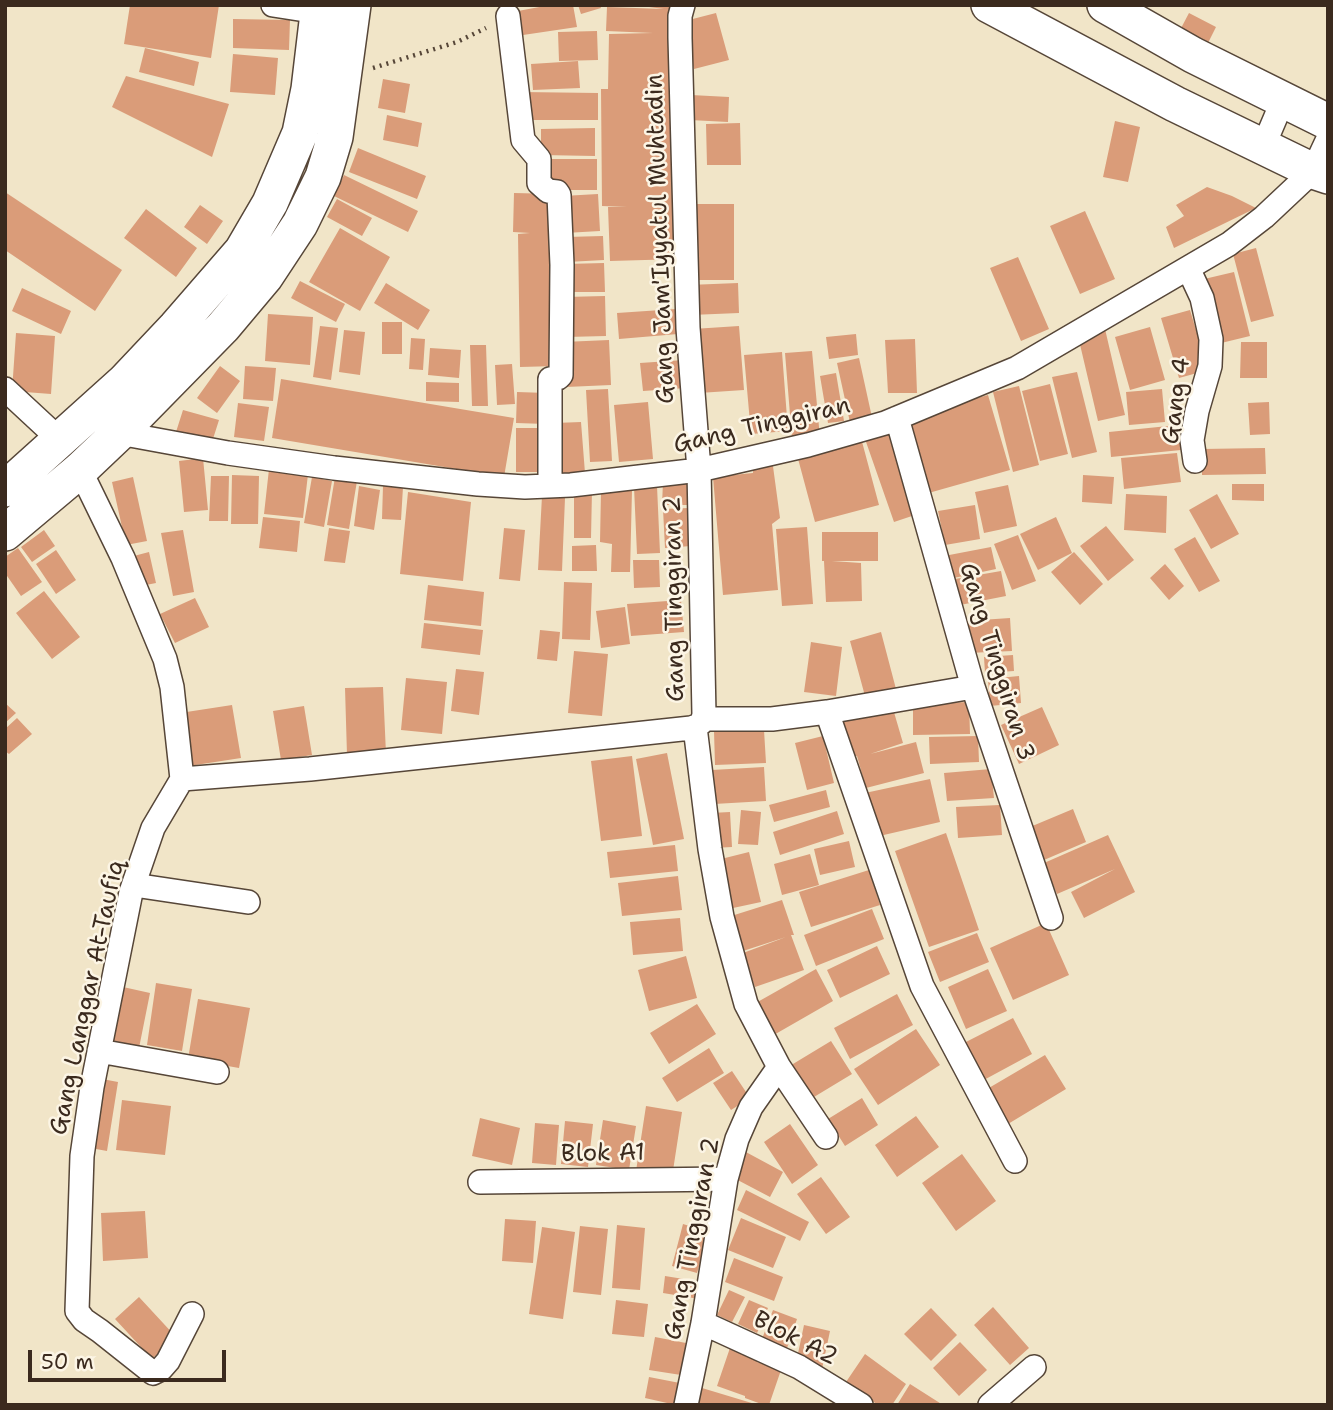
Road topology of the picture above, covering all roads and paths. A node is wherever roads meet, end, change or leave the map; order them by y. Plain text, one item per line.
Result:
1 (273, 5) edge
2 (353, 5) edge
3 (683, 5) edge
4 (989, 5) edge
5 (1105, 5) edge
6 (318, 9) edge
7 (508, 16) joint
8 (344, 72) junction
9 (1283, 100) junction
10 (1328, 122) edge
11 (1328, 139) edge
12 (1263, 147) junction
13 (1320, 174) edge
14 (1188, 268) junction
15 (5, 389) edge
16 (93, 411) junction
17 (897, 418) junction
18 (119, 433) junction
19 (60, 440) junction
20 (1195, 461) dead end
21 (80, 470) junction
22 (699, 470) junction
23 (550, 486) junction
24 (5, 489) edge
25 (5, 533) edge
26 (973, 687) junction
27 (827, 712) junction
28 (699, 724) junction
29 (182, 779) junction
30 (134, 885) junction
31 (248, 902) dead end
32 (1051, 918) dead end
33 (99, 1051) junction
34 (779, 1067) junction
35 (217, 1072) dead end
36 (826, 1137) dead end
37 (1015, 1161) dead end
38 (726, 1179) junction
39 (480, 1182) dead end
40 (192, 1314) dead end
41 (703, 1323) junction
42 (1034, 1367) dead end
43 (686, 1405) edge
44 (861, 1405) edge
45 (990, 1405) edge

1 - 6 street
2 - 8 main road
3 - 22 street, Gang Jam'Iyyatul Muhtadin
4 - 12 main road
5 - 9 main road
6 - 16 main road
7 - 8 path
7 - 23 street
8 - 18 main road
9 - 10 main road
9 - 12 street
11 - 13 street, Gang Tinggiran
12 - 13 main road
13 - 14 street, Gang Tinggiran
14 - 17 street, Gang Tinggiran
14 - 20 street, Gang 4
15 - 19 street
16 - 18 main road
16 - 19 main road
17 - 22 street, Gang Tinggiran
17 - 26 street, Gang Tinggiran 3
18 - 21 main road
18 - 23 street, Gang Tinggiran
19 - 24 main road
21 - 25 main road
21 - 29 street
22 - 23 street, Gang Tinggiran
22 - 28 street, Gang Tinggiran 2
26 - 27 street
26 - 32 street, Gang Tinggiran 3
27 - 28 street
27 - 37 street
28 - 29 street
28 - 34 street, Gang Tinggiran 2
29 - 30 street, Gang Langgar At-Taufiq
30 - 31 street
30 - 33 street, Gang Langgar At-Taufiq
33 - 35 street
33 - 40 street, Gang Langgar At-Taufiq
34 - 36 street
34 - 38 street, Gang Tinggiran 2
38 - 39 street, Blok A1
38 - 41 street, Gang Tinggiran 2
41 - 43 street, Gang Tinggiran 2
41 - 44 street, Blok A2
42 - 45 street

